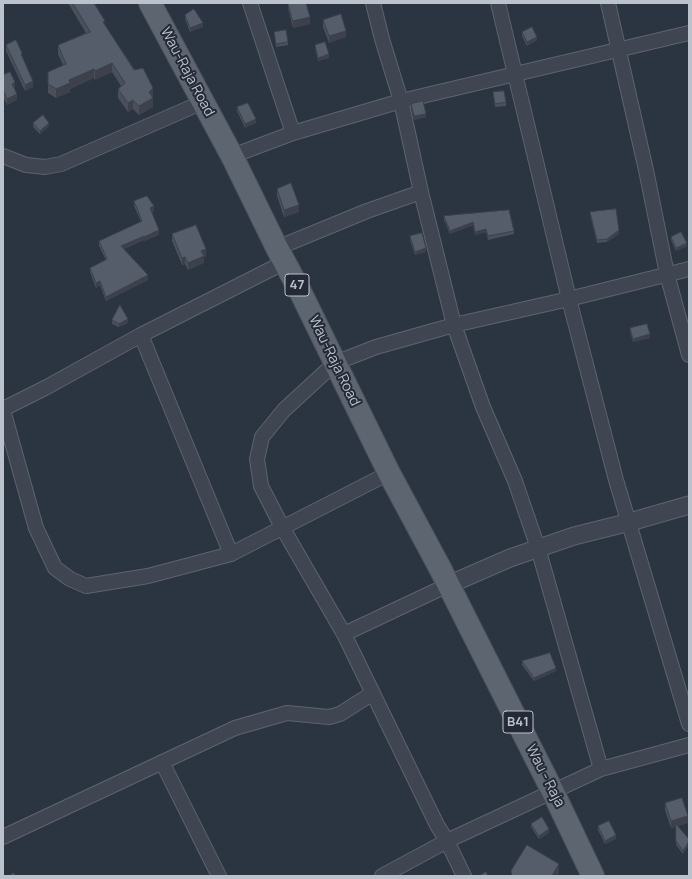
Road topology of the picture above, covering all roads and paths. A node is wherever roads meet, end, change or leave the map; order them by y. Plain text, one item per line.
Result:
1 (150, 3) edge
2 (250, 3) edge
3 (373, 3) edge
4 (498, 3) edge
5 (608, 3) edge
6 (689, 33) edge
7 (618, 49) junction
8 (515, 74) junction
9 (203, 102) junction
10 (400, 102) junction
11 (292, 133) junction
12 (3, 156) edge
13 (232, 156) junction
14 (421, 192) junction
15 (281, 255) junction
16 (689, 269) edge
17 (667, 274) junction
18 (568, 299) junction
19 (454, 325) junction
20 (141, 335) junction
21 (689, 355) edge
22 (335, 363) junction
23 (3, 409) edge
24 (389, 473) junction
25 (689, 505) edge
26 (630, 522) junction
27 (282, 527) junction
28 (538, 548) junction
29 (231, 554) junction
30 (445, 577) junction
31 (344, 634) junction
32 (372, 693) junction
33 (689, 724) edge
34 (689, 745) edge
35 (162, 762) junction
36 (601, 769) junction
37 (553, 792) junction
38 (3, 837) edge
39 (447, 841) junction
40 (219, 876) edge
41 (382, 876) edge
42 (464, 876) edge
43 (593, 876) edge

1 - 9 main road, Wau-Raja Road / 47
2 - 11 street
3 - 10 street
4 - 8 street
5 - 7 street
6 - 7 street
7 - 8 street
7 - 17 street
8 - 10 street
8 - 18 street
9 - 12 street
9 - 13 main road, Wau-Raja Road / 47
10 - 11 street
10 - 14 street
11 - 13 street
13 - 15 main road, Wau-Raja Road / 47
14 - 15 street
14 - 19 street
15 - 20 street
15 - 22 main road, Wau-Raja Road / 47
16 - 17 street
17 - 18 street
17 - 21 street
18 - 19 street
18 - 26 street
19 - 22 street
19 - 28 street
20 - 23 street
20 - 29 street
22 - 24 main road, Wau-Raja Road / 47
22 - 27 street
23 - 29 street
24 - 27 street
24 - 30 main road, Wau-Raja Road / 47
25 - 26 street
26 - 28 street
26 - 33 street
27 - 29 street
27 - 31 street
28 - 30 street
28 - 36 street
30 - 31 street
30 - 37 main road, Wau - Raja / B41
31 - 32 street
32 - 35 street
32 - 39 street
34 - 36 street
35 - 38 street
35 - 40 street
36 - 37 street
37 - 39 street
37 - 43 main road, Wau - Raja / B41
39 - 41 street
39 - 42 street

